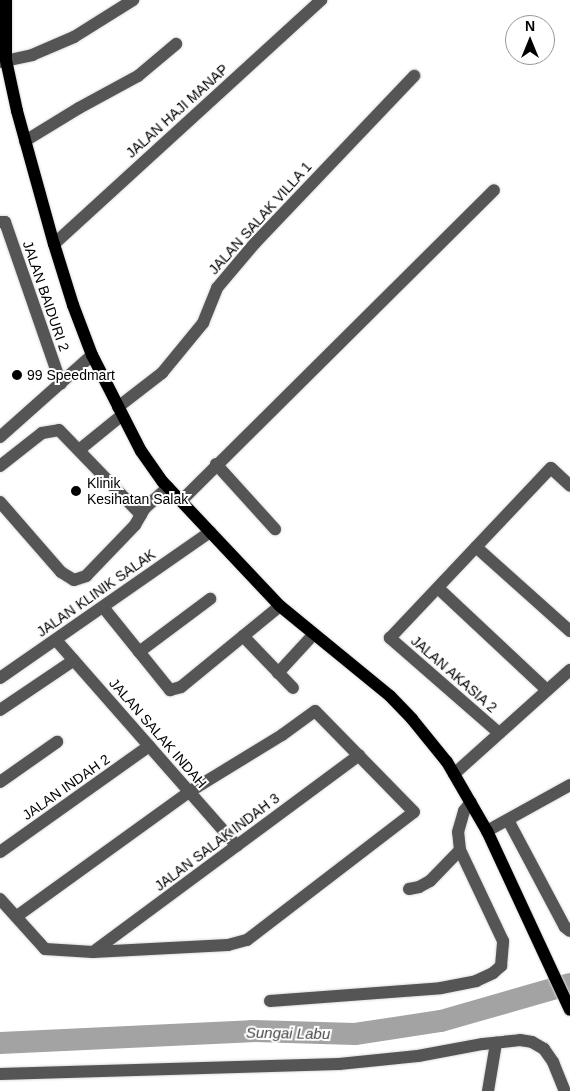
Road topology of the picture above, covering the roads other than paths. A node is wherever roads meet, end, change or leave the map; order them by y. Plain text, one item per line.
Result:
1 (6, 0) edge
2 (133, 0) edge
3 (321, 0) edge
4 (176, 44) dead end
5 (3, 61) edge
6 (414, 76) dead end
7 (25, 141) junction
8 (494, 190) dead end
9 (0, 222) edge
10 (54, 244) junction
11 (92, 355) junction
12 (61, 384) junction
13 (120, 411) junction
14 (1, 432) edge
15 (79, 450) junction
16 (216, 464) junction
17 (0, 466) edge
18 (570, 486) edge
19 (168, 487) junction
20 (181, 501) junction
21 (0, 502) edge
22 (141, 516) junction
23 (275, 528) dead end
24 (210, 532) junction
25 (476, 548) junction
26 (438, 588) junction
27 (210, 599) dead end
28 (280, 606) junction
29 (103, 607) junction
30 (570, 631) edge
31 (313, 635) junction
32 (243, 636) junction
33 (56, 640) junction
34 (138, 652) junction
35 (74, 660) junction
36 (570, 670) edge
37 (278, 672) junction
38 (0, 678) edge
39 (293, 688) dead end
40 (547, 690) junction
41 (0, 710) edge
42 (499, 733) junction
43 (57, 742) dead end
44 (149, 746) junction
45 (359, 755) junction
46 (454, 774) junction
47 (0, 782) edge
48 (570, 785) edge
49 (189, 792) junction
50 (471, 802) junction
51 (508, 820) junction
52 (487, 831) junction
53 (237, 846) junction
54 (460, 850) junction
55 (0, 852) edge
56 (410, 889) dead end
57 (0, 899) edge
58 (16, 917) junction
59 (570, 931) edge
60 (93, 952) junction
61 (270, 1001) dead end
62 (570, 1010) edge
63 (496, 1042) junction
64 (0, 1074) edge
65 (488, 1091) edge
66 (566, 1091) edge

1 - 5 main road
2 - 5 street
3 - 10 street, JALAN HAJI MANAP
4 - 7 street
5 - 7 main road
6 - 13 street, JALAN SALAK VILLA 1
7 - 10 main road
8 - 16 street
9 - 12 street, JALAN BAIDURI 2
10 - 11 main road
11 - 12 street
11 - 13 main road
12 - 14 street
13 - 15 street, JALAN SALAK VILLA 1
13 - 19 main road
15 - 17 street
15 - 22 street
16 - 20 street
16 - 23 street
18 - 25 street
19 - 20 main road
19 - 22 street
20 - 24 main road
21 - 22 street
24 - 28 main road
24 - 29 street, JALAN KLINIK SALAK
25 - 26 street
25 - 30 street
26 - 40 street
26 - 42 street, JALAN AKASIA 2
27 - 34 street
28 - 31 main road
28 - 32 street
29 - 33 street, JALAN KLINIK SALAK
29 - 34 street
31 - 37 street
31 - 46 main road
32 - 34 street
32 - 37 street
33 - 35 street, JALAN SALAK INDAH
33 - 38 street, JALAN KLINIK SALAK
35 - 41 street
35 - 44 street, JALAN SALAK INDAH
36 - 40 street
37 - 39 street
40 - 42 street
42 - 46 street
43 - 47 street
44 - 49 street, JALAN SALAK INDAH
44 - 55 street, JALAN INDAH 2
45 - 49 street
45 - 53 street, JALAN SALAK INDAH 3
45 - 60 street
46 - 50 main road
48 - 51 street
49 - 53 street, JALAN SALAK INDAH
49 - 58 street
50 - 52 main road
50 - 54 street
51 - 52 street
51 - 59 street
52 - 62 main road
53 - 60 street, JALAN SALAK INDAH 3
54 - 56 street
54 - 61 street
57 - 58 street
58 - 60 street
63 - 64 street
63 - 65 street
63 - 66 street

